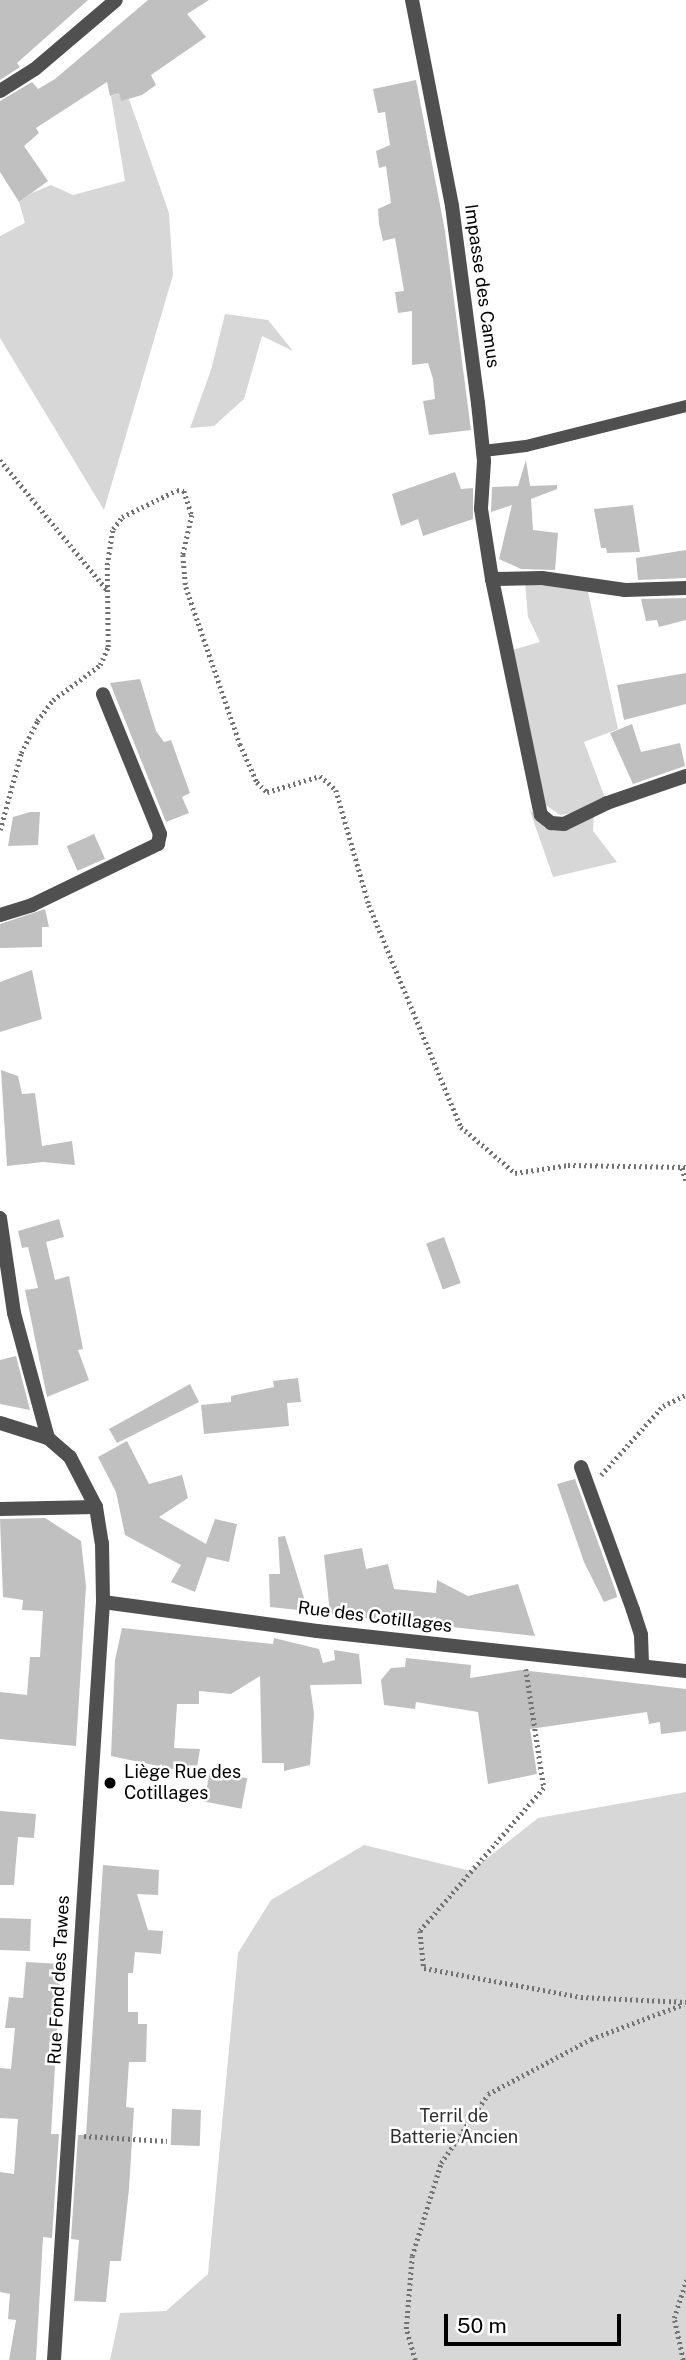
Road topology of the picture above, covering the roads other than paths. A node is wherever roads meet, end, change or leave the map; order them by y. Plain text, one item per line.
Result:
1 (116, 0) edge
2 (412, 0) edge
3 (0, 91) edge
4 (686, 406) edge
5 (483, 451) junction
6 (492, 579) junction
7 (686, 588) edge
8 (103, 694) dead end
9 (686, 776) edge
10 (0, 915) edge
11 (0, 1218) edge
12 (0, 1423) edge
13 (48, 1438) junction
14 (581, 1467) dead end
15 (96, 1507) junction
16 (0, 1509) edge
17 (103, 1602) junction
18 (642, 1666) junction
19 (686, 1671) edge
20 (54, 2360) edge

1 - 3 street
2 - 5 street, Impasse des Camus
4 - 5 lane
5 - 6 street, Impasse des Camus
6 - 7 street
6 - 9 street, Impasse des Camus
8 - 10 street
11 - 13 street
12 - 13 street
13 - 15 street
14 - 18 street
15 - 16 street
15 - 17 street, Rue Fond des Tawes
17 - 18 street, Rue des Cotillages
17 - 20 street, Rue Fond des Tawes
18 - 19 street, Rue des Cotillages

